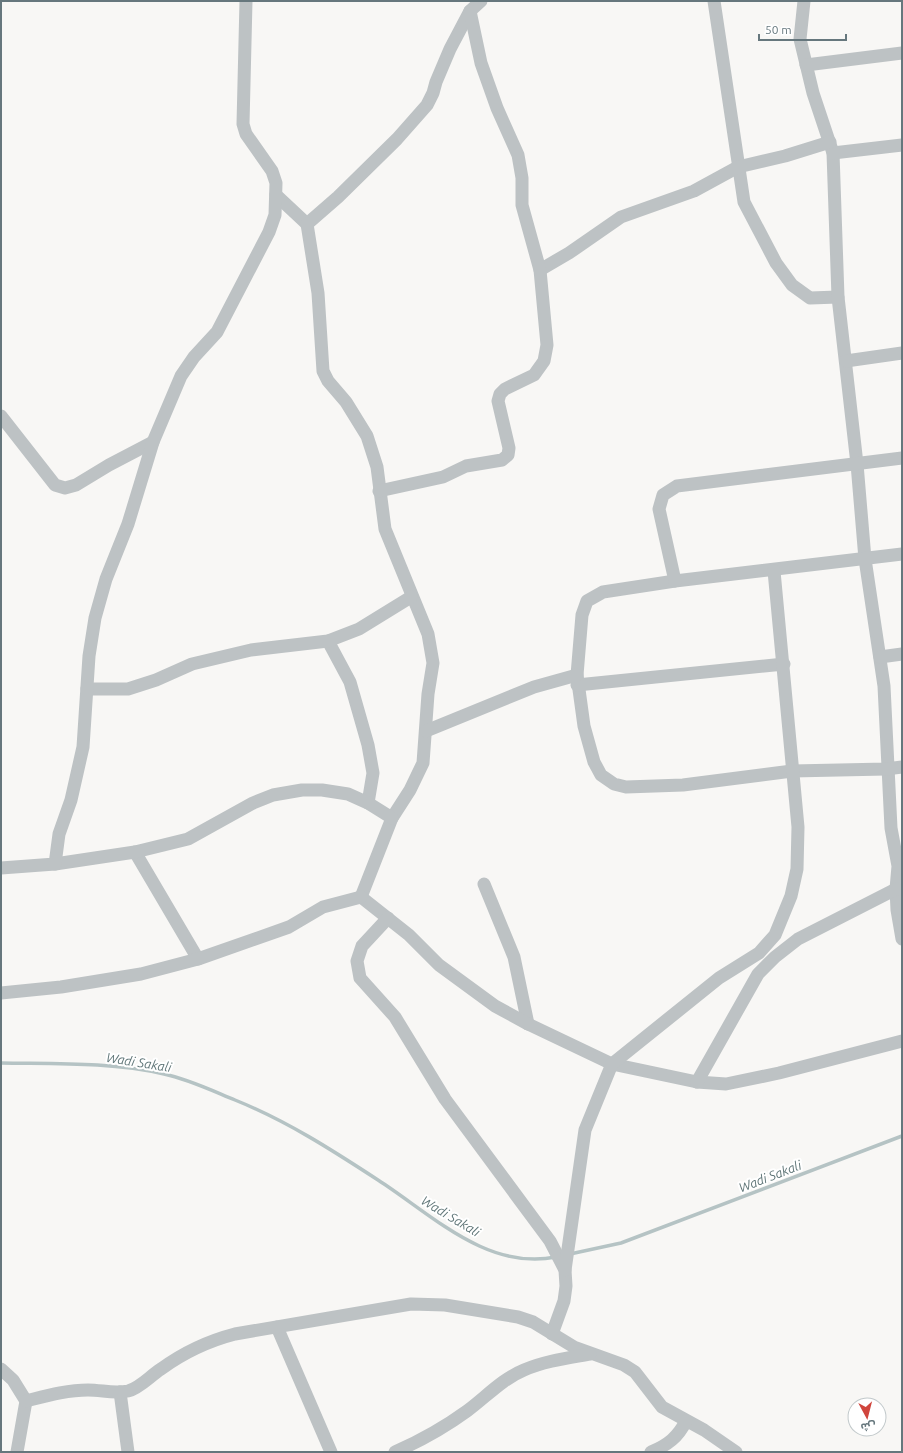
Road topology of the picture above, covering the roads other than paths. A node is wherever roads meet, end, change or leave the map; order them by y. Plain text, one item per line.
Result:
1 (246, 1) edge
2 (481, 1) edge
3 (714, 1) edge
4 (804, 1) edge
5 (470, 11) junction
6 (902, 53) edge
7 (806, 65) junction
8 (902, 145) edge
9 (832, 147) junction
10 (738, 167) junction
11 (276, 195) junction
12 (307, 224) junction
13 (540, 270) junction
14 (838, 297) junction
15 (902, 354) edge
16 (846, 361) junction
17 (1, 416) edge
18 (153, 442) junction
19 (902, 458) edge
20 (857, 464) junction
21 (379, 491) junction
22 (902, 554) edge
23 (865, 559) junction
24 (774, 571) junction
25 (675, 581) junction
26 (412, 597) junction
27 (328, 641) junction
28 (902, 654) edge
29 (880, 657) junction
30 (784, 664) junction
31 (577, 680) junction
32 (87, 689) junction
33 (426, 731) junction
34 (902, 767) edge
35 (886, 769) junction
36 (792, 771) junction
37 (368, 804) junction
38 (392, 818) junction
39 (135, 852) junction
40 (54, 864) junction
41 (900, 865) edge
42 (1, 868) edge
43 (484, 884) dead end
44 (896, 889) junction
45 (361, 897) junction
46 (388, 918) junction
47 (902, 939) edge
48 (759, 953) junction
49 (775, 957) junction
50 (198, 959) junction
51 (1, 993) edge
52 (528, 1024) junction
53 (902, 1042) edge
54 (612, 1064) junction
55 (697, 1082) junction
56 (565, 1270) junction
57 (277, 1327) junction
58 (552, 1334) junction
59 (590, 1354) junction
60 (1, 1369) edge
61 (120, 1392) junction
62 (26, 1401) junction
63 (686, 1421) junction
64 (412, 1449) edge
65 (17, 1452) edge
66 (128, 1452) edge
67 (331, 1452) edge
68 (395, 1452) edge
69 (652, 1452) edge
70 (736, 1452) edge

1 - 11 street
2 - 5 street
3 - 10 street
4 - 7 street
5 - 12 street
5 - 13 street
6 - 7 street
7 - 9 street
8 - 9 street
9 - 10 street
9 - 14 street
10 - 13 street
10 - 14 street
11 - 12 street
11 - 18 street
12 - 21 street
13 - 21 street
14 - 16 street
15 - 16 street
16 - 20 street
17 - 18 street
18 - 32 street
19 - 20 street
20 - 23 street
20 - 25 street
21 - 26 street
22 - 23 street
23 - 24 street
23 - 29 street
24 - 25 street
24 - 30 street
25 - 31 street
26 - 27 street
26 - 33 street
27 - 32 street
27 - 37 street
28 - 29 street
29 - 35 street
30 - 31 street
30 - 36 street
31 - 33 street
31 - 36 street
32 - 40 street
33 - 38 street
34 - 35 street
35 - 36 street
35 - 41 street
36 - 48 street
37 - 38 street
37 - 39 street
38 - 45 street
39 - 40 street
39 - 50 street
40 - 42 street
41 - 44 street
43 - 52 street
44 - 47 street
44 - 49 street
45 - 46 street
45 - 50 street
46 - 52 street
46 - 56 street
48 - 49 street
48 - 54 street
49 - 55 street
50 - 51 street
52 - 54 street
53 - 55 street
54 - 55 street
54 - 56 street
56 - 58 street
57 - 58 street
57 - 61 street
57 - 67 street
58 - 59 street
59 - 63 street
59 - 64 street
60 - 62 street
61 - 62 street
61 - 66 street
62 - 65 street
63 - 69 street
63 - 70 street
64 - 68 street

